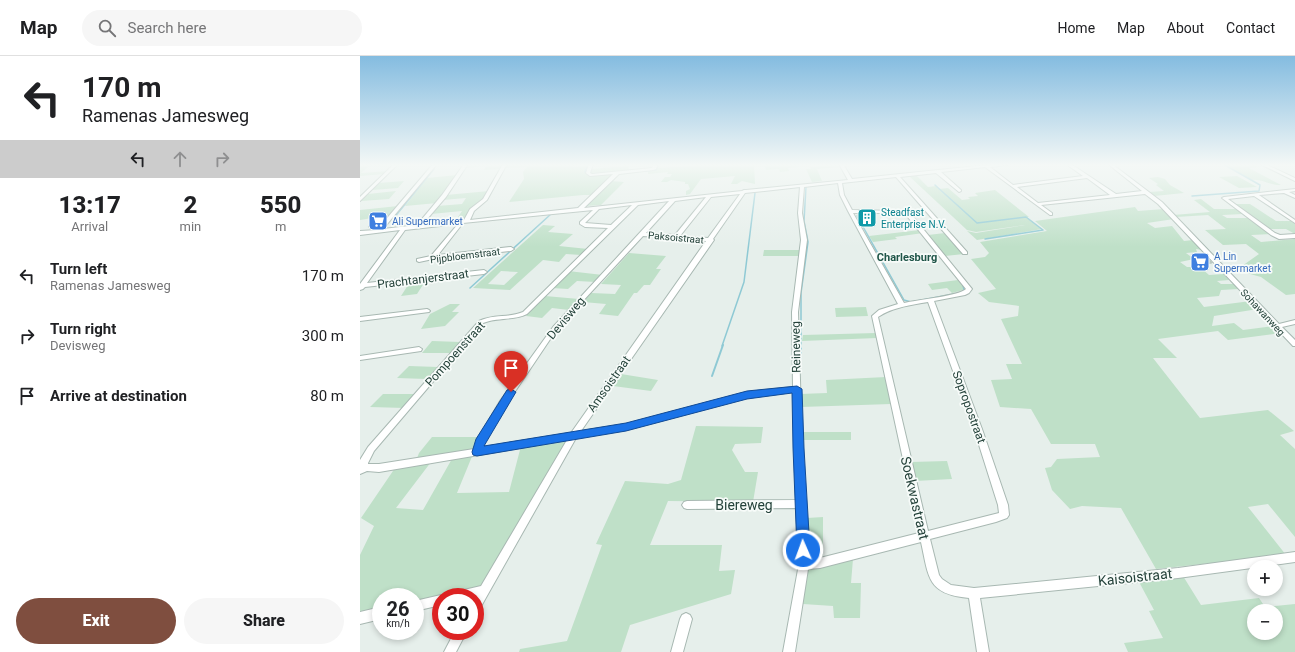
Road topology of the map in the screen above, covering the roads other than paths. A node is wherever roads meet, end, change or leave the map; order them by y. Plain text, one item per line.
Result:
1 (368, 192) edge
2 (412, 192) edge
3 (447, 192) edge
4 (490, 192) edge
5 (598, 192) edge
6 (744, 192) joint
7 (801, 192) edge
8 (842, 192) edge
9 (911, 192) edge
10 (1020, 192) edge
11 (1109, 192) edge
12 (1147, 192) joint
13 (1278, 192) edge
14 (1285, 192) edge
15 (710, 195) junction
16 (1114, 195) junction
17 (1255, 195) junction
18 (1295, 197) edge
19 (674, 199) junction
20 (360, 200) edge
21 (637, 203) junction
22 (1037, 204) junction
23 (598, 207) junction
24 (580, 209) junction
25 (850, 211) junction
26 (1050, 214) dead end
27 (464, 222) junction
28 (1295, 222) edge
29 (418, 227) junction
30 (613, 227) junction
31 (404, 228) junction
32 (379, 231) junction
33 (360, 233) edge
34 (642, 234) junction
35 (1295, 236) edge
36 (676, 237) junction
37 (711, 240) junction
38 (511, 249) dead end
39 (964, 253) dead end
40 (433, 257) junction
41 (419, 260) dead end
42 (484, 272) dead end
43 (361, 287) edge
44 (931, 301) junction
45 (902, 305) junction
46 (427, 311) dead end
47 (360, 319) edge
48 (1295, 322) edge
49 (1277, 326) junction
50 (1295, 344) edge
51 (419, 349) dead end
52 (360, 358) edge
53 (797, 389) junction
54 (574, 435) junction
55 (477, 452) junction
56 (363, 469) edge
57 (801, 504) junction
58 (687, 505) dead end
59 (924, 536) junction
60 (1295, 557) edge
61 (804, 564) junction
62 (484, 591) edge
63 (974, 593) junction
64 (372, 615) edge
65 (360, 618) edge
66 (686, 620) dead end
67 (456, 640) edge
68 (450, 652) edge
69 (677, 652) edge
70 (789, 652) edge
71 (983, 652) edge

1 - 20 street
2 - 32 street
3 - 29 street
4 - 27 street
5 - 24 street
6 - 15 street
6 - 37 street, Amsoistraat
7 - 53 street, Reineweg
8 - 25 street
9 - 39 street
10 - 22 street
11 - 16 street
12 - 16 street
12 - 49 street, Sohawanweg
13 - 17 street
14 - 18 street
15 - 19 street
15 - 36 street
16 - 22 street
17 - 28 street
17 - 35 street
19 - 21 street
19 - 34 street, Devisweg
21 - 23 street
21 - 30 street, Pompoenstraat
22 - 26 street
23 - 24 street
23 - 30 street
24 - 27 street
25 - 44 street
25 - 45 street
27 - 29 street
27 - 40 street
29 - 31 street
30 - 56 street, Pompoenstraat
31 - 32 street
31 - 43 street
32 - 33 street
34 - 36 street, Paksoistraat
34 - 55 street, Devisweg
36 - 37 street, Paksoistraat
37 - 54 street, Amsoistraat
38 - 40 street, Pijpbloemstraat
40 - 41 street, Pijpbloemstraat
42 - 43 street, Prachtanjerstraat
44 - 45 street
44 - 59 street, Sopropostraat
45 - 59 street, Soekwastraat
46 - 47 street
48 - 49 street
49 - 50 street, Sohawanweg
51 - 52 street
53 - 54 street
53 - 57 street, Reineweg
54 - 55 street
54 - 62 street, Amsoistraat
55 - 56 street
57 - 58 street, Biereweg
57 - 61 street, Reineweg
59 - 61 street
59 - 63 street, Soekwastraat
60 - 63 street, Kaisoistraat
61 - 70 street, Reineweg
63 - 71 street
64 - 65 street
66 - 69 street
67 - 68 street

